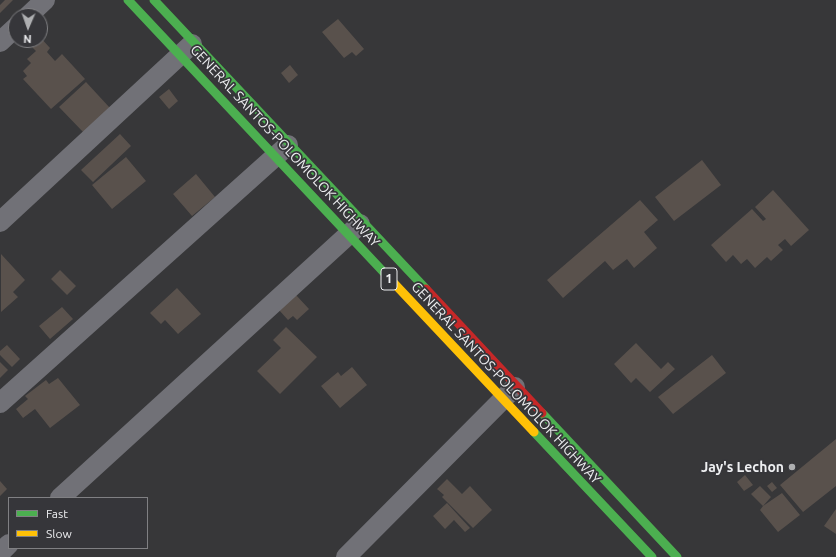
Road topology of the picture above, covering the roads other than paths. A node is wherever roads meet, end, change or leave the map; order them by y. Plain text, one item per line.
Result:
1 (45, 0) edge
2 (128, 0) edge
3 (154, 0) edge
4 (36, 8) edge
5 (8, 34) edge
6 (0, 42) edge
7 (187, 48) junction
8 (290, 144) junction
9 (274, 157) junction
10 (363, 221) junction
11 (0, 222) edge
12 (348, 235) junction
13 (510, 392) junction
14 (0, 403) edge
15 (61, 497) edge
16 (8, 545) edge
17 (0, 553) edge
18 (346, 557) edge
19 (652, 557) edge
20 (677, 557) edge

1 - 4 street
2 - 7 highway, GENERAL SANTOS-POLOMOLOK HIGHWAY / 1
3 - 7 highway, 1
5 - 6 street
7 - 8 highway, 1
7 - 9 highway, GENERAL SANTOS-POLOMOLOK HIGHWAY / 1
7 - 11 street
8 - 9 street
8 - 10 highway, 1
9 - 12 highway, GENERAL SANTOS-POLOMOLOK HIGHWAY / 1
9 - 14 street
10 - 12 street
10 - 13 highway, 1
12 - 13 highway, GENERAL SANTOS-POLOMOLOK HIGHWAY / 1
12 - 15 street
13 - 18 street
13 - 19 highway, GENERAL SANTOS-POLOMOLOK HIGHWAY / 1
13 - 20 highway, 1
16 - 17 street

